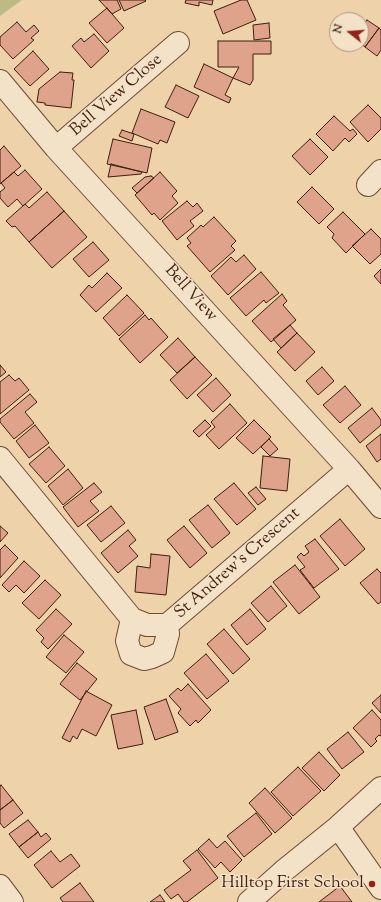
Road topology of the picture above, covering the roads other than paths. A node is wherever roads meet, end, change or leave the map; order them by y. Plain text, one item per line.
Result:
1 (178, 43) dead end
2 (0, 80) edge
3 (56, 148) junction
4 (0, 458) edge
5 (349, 469) junction
6 (381, 507) edge
7 (132, 619) junction
8 (167, 625) junction
9 (381, 788) edge
10 (338, 827) junction
11 (0, 886) edge
12 (381, 888) edge
13 (12, 902) edge
14 (249, 902) edge

1 - 3 street, Bell View Close
2 - 3 street, Bell View
3 - 5 street, Bell View
4 - 7 street
5 - 6 street, Bell View
5 - 8 street, St Andrew's Crescent
7 - 8 street, St Andrew's Crescent
7 - 8 street
9 - 10 street
10 - 12 street
10 - 14 street
11 - 13 street

